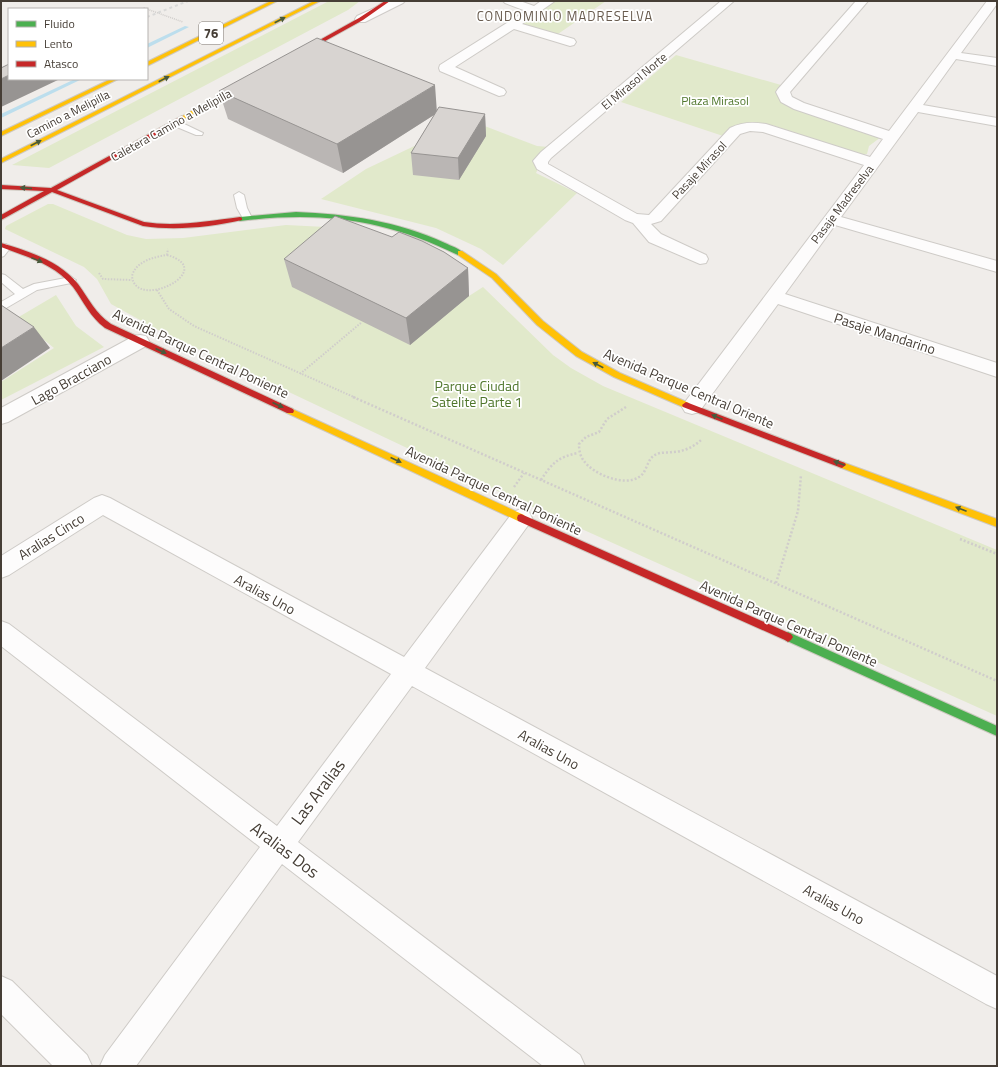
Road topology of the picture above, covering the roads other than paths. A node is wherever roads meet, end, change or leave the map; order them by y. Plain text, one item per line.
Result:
1 (275, 1) edge
2 (318, 1) edge
3 (388, 1) edge
4 (399, 1) edge
5 (509, 1) edge
6 (549, 1) edge
7 (728, 1) edge
8 (862, 1) edge
9 (992, 8) edge
10 (535, 10) junction
11 (360, 19) junction
12 (513, 25) junction
13 (570, 42) dead end
14 (953, 55) junction
15 (285, 61) edge
16 (997, 62) edge
17 (148, 64) edge
18 (258, 77) edge
19 (113, 80) edge
20 (499, 92) dead end
21 (914, 107) junction
22 (175, 122) junction
23 (997, 122) edge
24 (199, 133) dead end
25 (1, 134) edge
26 (892, 137) junction
27 (1, 161) edge
28 (873, 163) junction
29 (1, 187) edge
30 (52, 190) junction
31 (239, 195) dead end
32 (1, 218) edge
33 (247, 218) junction
34 (831, 219) junction
35 (639, 220) junction
36 (3, 249) edge
37 (700, 259) dead end
38 (997, 267) edge
39 (1, 277) edge
40 (71, 280) junction
41 (22, 294) junction
42 (774, 296) junction
43 (1, 307) edge
44 (140, 341) junction
45 (997, 370) edge
46 (692, 407) junction
47 (1, 417) edge
48 (102, 504) joint
49 (521, 518) junction
50 (997, 523) edge
51 (1, 568) edge
52 (1, 632) edge
53 (408, 672) junction
54 (997, 731) edge
55 (279, 846) junction
56 (1, 992) edge
57 (997, 993) edge
58 (76, 1066) edge
59 (116, 1066) edge
60 (570, 1066) edge

1 - 17 street, 76
27 -> 2 street, Camino a Melipilla / 76
3 - 11 street
4 - 11 street
5 - 10 street
6 - 10 street
7 - 35 street, El Mirasol Norte
8 - 26 street
9 - 14 street, Pasaje Madreselva
10 - 12 street
11 - 15 street
12 - 13 street
12 - 20 street
14 - 16 street
14 - 21 street, Pasaje Madreselva
18 - 22 street, Caletera Camino a Melipilla
19 - 25 street, Camino a Melipilla
21 - 23 street
21 - 26 street, Pasaje Madreselva
22 - 24 lane
22 - 30 street, Caletera Camino a Melipilla
26 - 28 street, Pasaje Madreselva
28 - 34 street, Pasaje Madreselva
28 - 35 street, Pasaje Mirasol
30 -> 29 street, Avenida Parque Central Oriente
30 - 32 street, Caletera Camino a Melipilla
30 - 33 street, Avenida Parque Central Oriente
31 - 33 lane
46 -> 33 street, Avenida Parque Central Oriente
34 - 38 street
34 - 42 street, Pasaje Madreselva
35 - 37 street
36 -> 40 street, Avenida Parque Central Poniente
39 - 41 lane
40 - 41 lane
40 - 44 street, Avenida Parque Central Poniente
41 - 43 lane
42 - 45 street, Pasaje Mandarino
42 - 46 street, Pasaje Madreselva
44 - 47 street, Lago Bracciano
44 -> 49 street, Avenida Parque Central Poniente
50 -> 46 street, Avenida Parque Central Oriente
48 - 51 street, Aralias Cinco
48 - 53 street, Aralias Uno
49 - 53 street, Las Aralias
49 - 54 street, Avenida Parque Central Poniente
52 - 55 street, Aralias Dos
53 - 55 street, Las Aralias
53 - 57 street, Aralias Uno
55 - 59 street, Las Aralias
55 - 60 street, Aralias Dos
56 - 58 street

